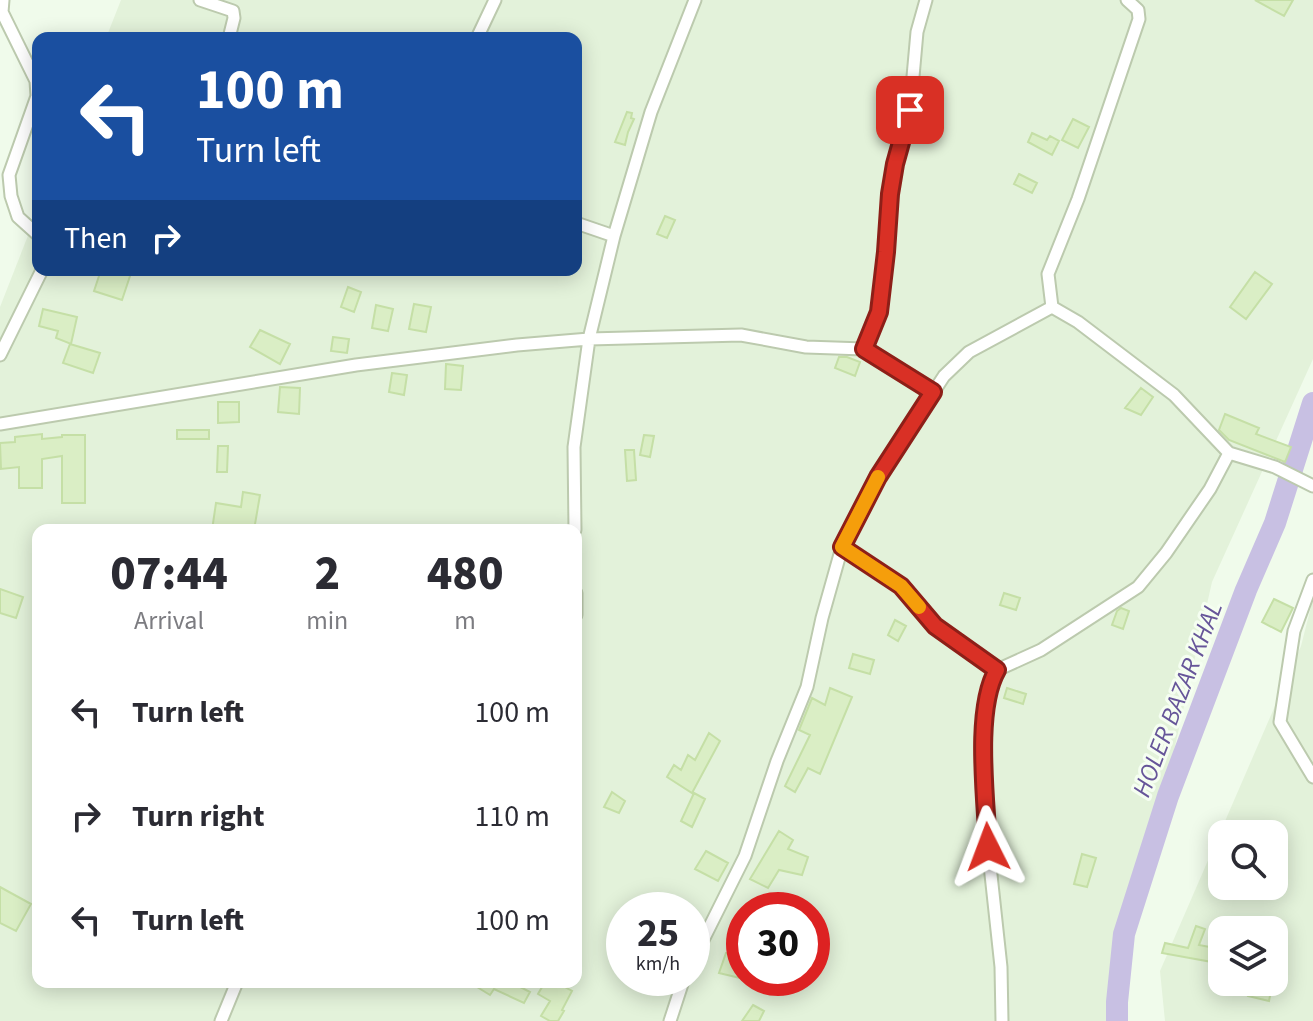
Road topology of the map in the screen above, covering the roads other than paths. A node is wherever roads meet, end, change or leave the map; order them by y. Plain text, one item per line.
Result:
1 (200, 0) edge
2 (495, 0) edge
3 (695, 0) edge
4 (926, 0) edge
5 (1127, 0) edge
6 (2, 1) edge
7 (230, 32) edge
8 (480, 32) edge
9 (32, 73) edge
10 (32, 110) edge
11 (582, 225) edge
12 (32, 230) edge
13 (614, 236) junction
14 (39, 276) edge
15 (1052, 307) junction
16 (589, 339) junction
17 (864, 349) junction
18 (0, 355) edge
19 (933, 392) junction
20 (0, 424) edge
21 (1229, 453) junction
22 (1313, 486) edge
23 (575, 524) edge
24 (842, 547) junction
25 (1313, 580) edge
26 (997, 670) junction
27 (1313, 777) edge
28 (710, 926) edge
29 (235, 988) edge
30 (678, 996) edge
31 (221, 1021) edge
32 (670, 1021) edge
33 (1002, 1021) edge

1 - 7 street
2 - 8 street
3 - 13 street
4 - 17 street
5 - 15 street
6 - 9 street
10 - 12 street
11 - 13 street
13 - 16 street
14 - 18 street
15 - 19 street
15 - 21 street
16 - 17 street
16 - 20 street
16 - 23 street
17 - 19 street
19 - 24 street
21 - 22 street
21 - 26 street
24 - 26 street
24 - 28 street
25 - 27 street
26 - 33 street
29 - 31 street
30 - 32 street

